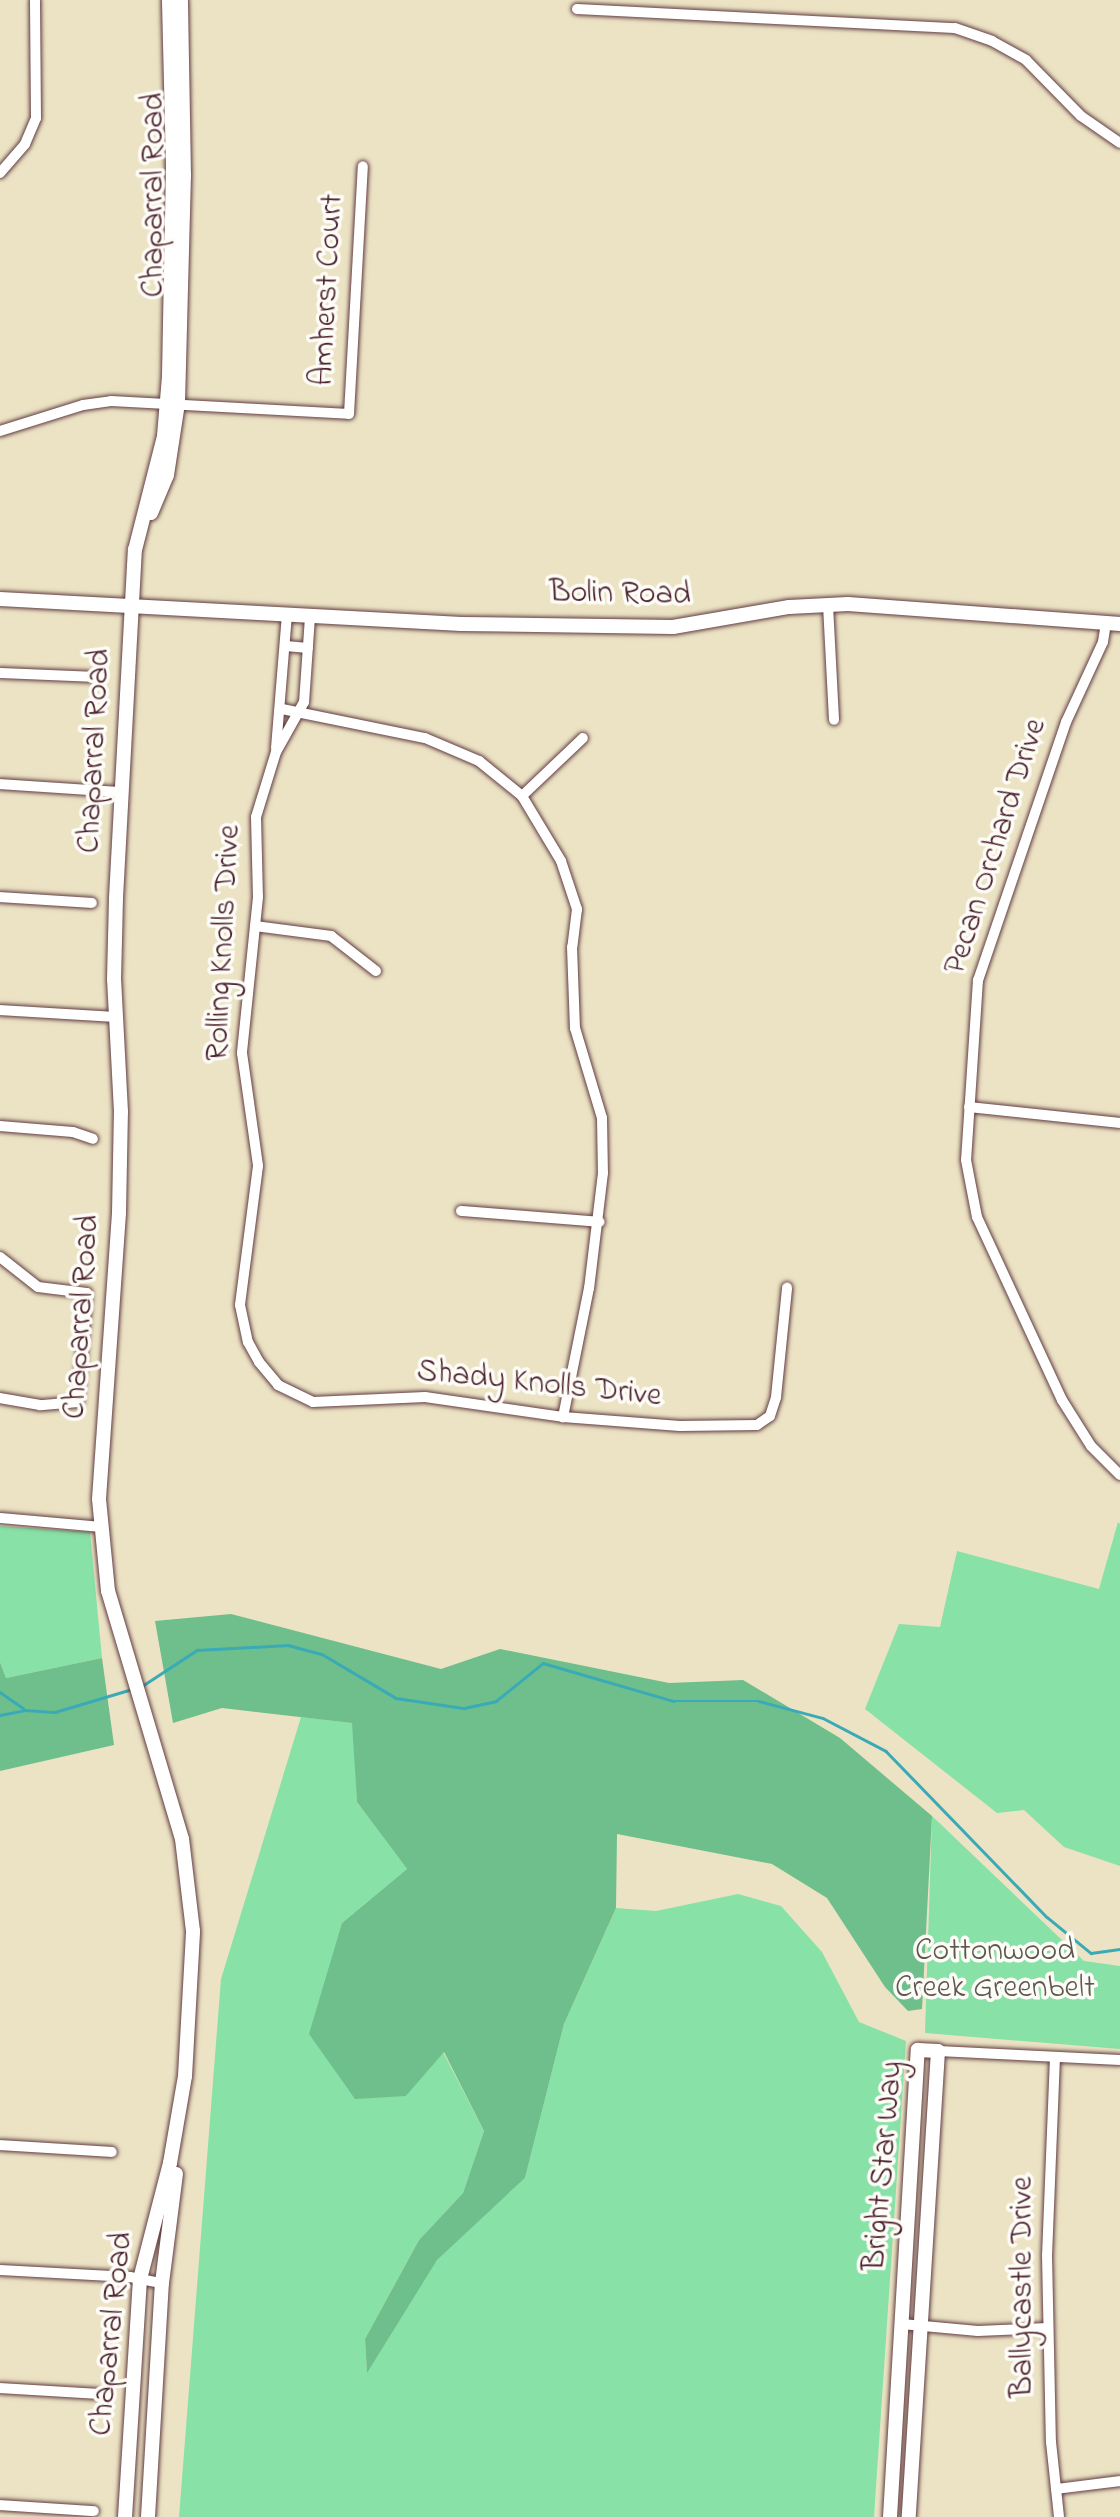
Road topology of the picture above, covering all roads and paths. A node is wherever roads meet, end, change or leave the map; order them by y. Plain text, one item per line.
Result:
1 (34, 0) edge
2 (169, 0) edge
3 (181, 0) edge
4 (577, 9) dead end
5 (1120, 144) edge
6 (363, 166) dead end
7 (0, 173) edge
8 (172, 403) junction
9 (0, 431) edge
10 (0, 599) edge
11 (828, 604) junction
12 (132, 606) junction
13 (287, 615) junction
14 (310, 617) junction
15 (1113, 624) edge
16 (286, 646) junction
17 (308, 648) junction
18 (0, 673) edge
19 (98, 677) dead end
20 (282, 709) junction
21 (299, 711) junction
22 (834, 720) dead end
23 (583, 738) dead end
24 (275, 752) junction
25 (0, 784) edge
26 (122, 792) junction
27 (522, 796) junction
28 (0, 897) edge
29 (92, 903) dead end
30 (255, 926) junction
31 (376, 971) dead end
32 (0, 1010) edge
33 (115, 1017) junction
34 (969, 1107) junction
35 (1120, 1123) edge
36 (0, 1126) edge
37 (93, 1139) dead end
38 (461, 1211) dead end
39 (600, 1222) junction
40 (0, 1257) edge
41 (787, 1288) dead end
42 (0, 1398) edge
43 (309, 1401) joint
44 (563, 1417) junction
45 (1120, 1475) edge
46 (0, 1518) edge
47 (100, 1527) junction
48 (938, 2051) junction
49 (1055, 2057) junction
50 (1120, 2060) edge
51 (185, 2076) junction
52 (0, 2145) edge
53 (113, 2152) dead end
54 (0, 2270) edge
55 (140, 2279) junction
56 (162, 2283) junction
57 (902, 2324) junction
58 (918, 2326) junction
59 (1048, 2328) junction
60 (0, 2388) edge
61 (99, 2394) dead end
62 (1120, 2481) edge
63 (1056, 2489) junction
64 (0, 2505) edge
65 (93, 2511) dead end
66 (125, 2517) edge
67 (148, 2517) edge
68 (890, 2517) edge
69 (909, 2517) edge
70 (1059, 2517) edge

1 - 7 street
2 - 8 main road, Chaparral Road
3 - 8 main road, Chaparral Road
4 - 5 street
6 - 8 street, Amherst Court
8 - 9 street
8 - 12 main road, Chaparral Road
10 - 12 main road, Bolin Road
11 - 14 main road, Bolin Road
11 - 15 main road, Bolin Road
11 - 22 street
12 - 13 main road, Bolin Road
12 - 26 main road, Chaparral Road
13 - 14 main road, Bolin Road
13 - 16 street, Rolling Knolls Drive
14 - 17 street, Rolling Knolls Drive
15 - 34 street, Pecan Orchard Drive
16 - 17 street
16 - 20 street, Rolling Knolls Drive
17 - 21 street, Rolling Knolls Drive
18 - 19 street
20 - 21 street
20 - 24 street, Rolling Knolls Drive
21 - 24 street, Rolling Knolls Drive
21 - 27 street
23 - 27 street
24 - 30 street, Rolling Knolls Drive
25 - 26 street
26 - 33 main road, Chaparral Road
27 - 39 street
28 - 29 street
30 - 31 street
30 - 43 street, Rolling Knolls Drive
32 - 33 street
33 - 47 main road, Chaparral Road
34 - 35 street
34 - 45 street, Pecan Orchard Drive
36 - 37 street
38 - 39 street
39 - 44 street
40 - 42 street
41 - 44 street, Shady Knolls Drive
43 - 44 street, Shady Knolls Drive
46 - 47 street
47 - 51 main road, Chaparral Road
48 - 49 street
48 - 57 main road, Bright Star Way
48 - 58 main road, Bright Star Way
49 - 50 street
49 - 59 street, Ballycastle Drive
51 - 55 main road, Chaparral Road
51 - 56 main road, Chaparral Road
52 - 53 street
54 - 55 street
55 - 56 street
55 - 66 main road, Chaparral Road
56 - 67 main road, Chaparral Road
57 - 58 street
57 - 68 main road, Bright Star Way
58 - 59 street
58 - 69 main road, Bright Star Way
59 - 63 street, Ballycastle Drive
60 - 61 street
62 - 63 street
63 - 70 street, Ballycastle Drive
64 - 65 street

